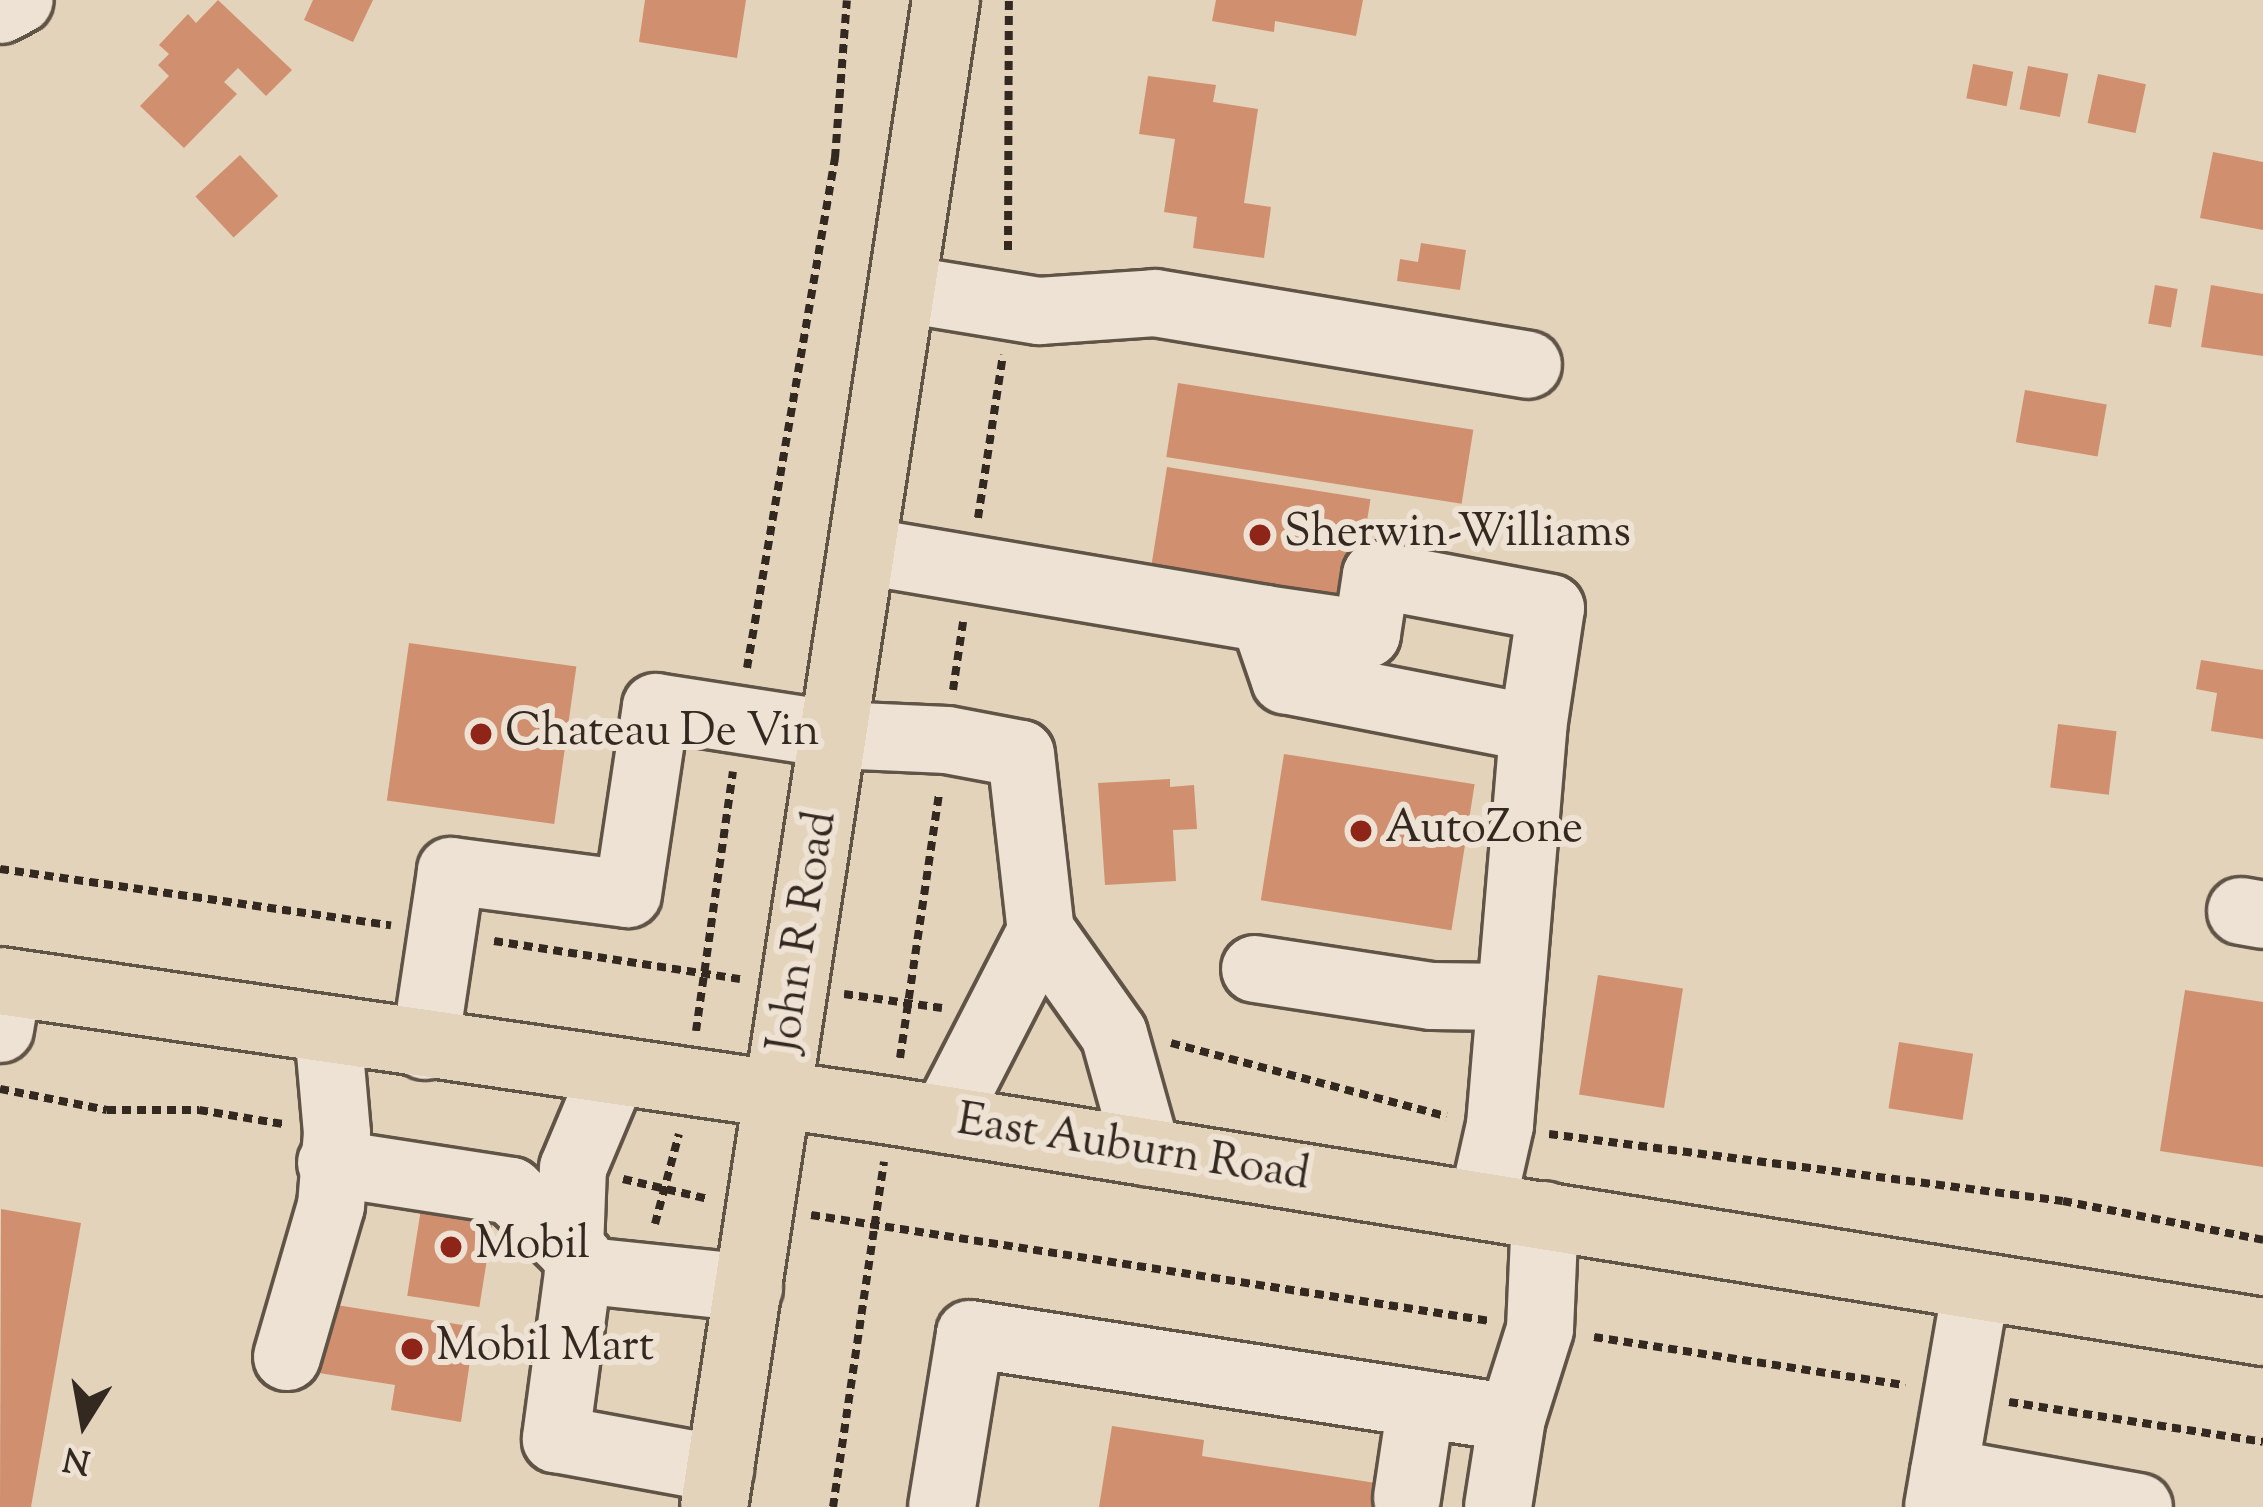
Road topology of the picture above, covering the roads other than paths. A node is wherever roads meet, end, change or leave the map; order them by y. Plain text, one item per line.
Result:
1 (20, 0) edge
2 (946, 0) edge
3 (0, 10) edge
4 (904, 289) junction
5 (1528, 365) dead end
6 (864, 551) junction
7 (1264, 619) junction
8 (1533, 728) junction
9 (836, 735) junction
10 (1041, 931) junction
11 (1255, 969) dead end
12 (1509, 997) junction
13 (2, 998) edge
14 (328, 1031) junction
15 (425, 1046) junction
16 (613, 1073) junction
17 (779, 1097) junction
18 (944, 1120) junction
19 (310, 1145) junction
20 (1147, 1152) junction
21 (1482, 1205) junction
22 (1545, 1215) junction
23 (574, 1259) junction
24 (749, 1288) junction
25 (1976, 1288) junction
26 (2263, 1332) edge
27 (287, 1357) dead end
28 (1421, 1403) junction
29 (1512, 1418) junction
30 (717, 1488) edge
31 (1941, 1490) edge
32 (1407, 1498) dead end
33 (942, 1507) edge
34 (1498, 1507) edge
35 (2139, 1507) edge

1 - 3 street
2 - 4 main road, John R Road
4 - 5 street
4 - 6 main road, John R Road
6 - 7 street
6 - 9 main road, John R Road
7 - 8 street
7 - 8 street
8 - 12 street
9 - 10 street
9 - 15 street
9 - 17 main road, John R Road
10 - 18 street
10 - 20 street
11 - 12 street
12 - 21 street
13 - 14 main road, East Auburn Road
14 - 15 main road, East Auburn Road
14 - 19 street
15 - 16 main road, East Auburn Road
16 - 17 main road, East Auburn Road
16 - 23 street
17 - 18 main road, East Auburn Road
17 - 24 main road, John R Road
18 - 20 main road, East Auburn Road
19 - 23 street
19 - 27 street
20 - 21 main road, East Auburn Road
21 - 22 main road, East Auburn Road
22 - 25 main road, East Auburn Road
22 - 29 street
23 - 24 street
23 - 30 street
24 - 30 main road, John R Road
25 - 26 main road, East Auburn Road
25 - 31 street
28 - 29 street
28 - 32 street
28 - 33 street
29 - 34 street
31 - 35 street

